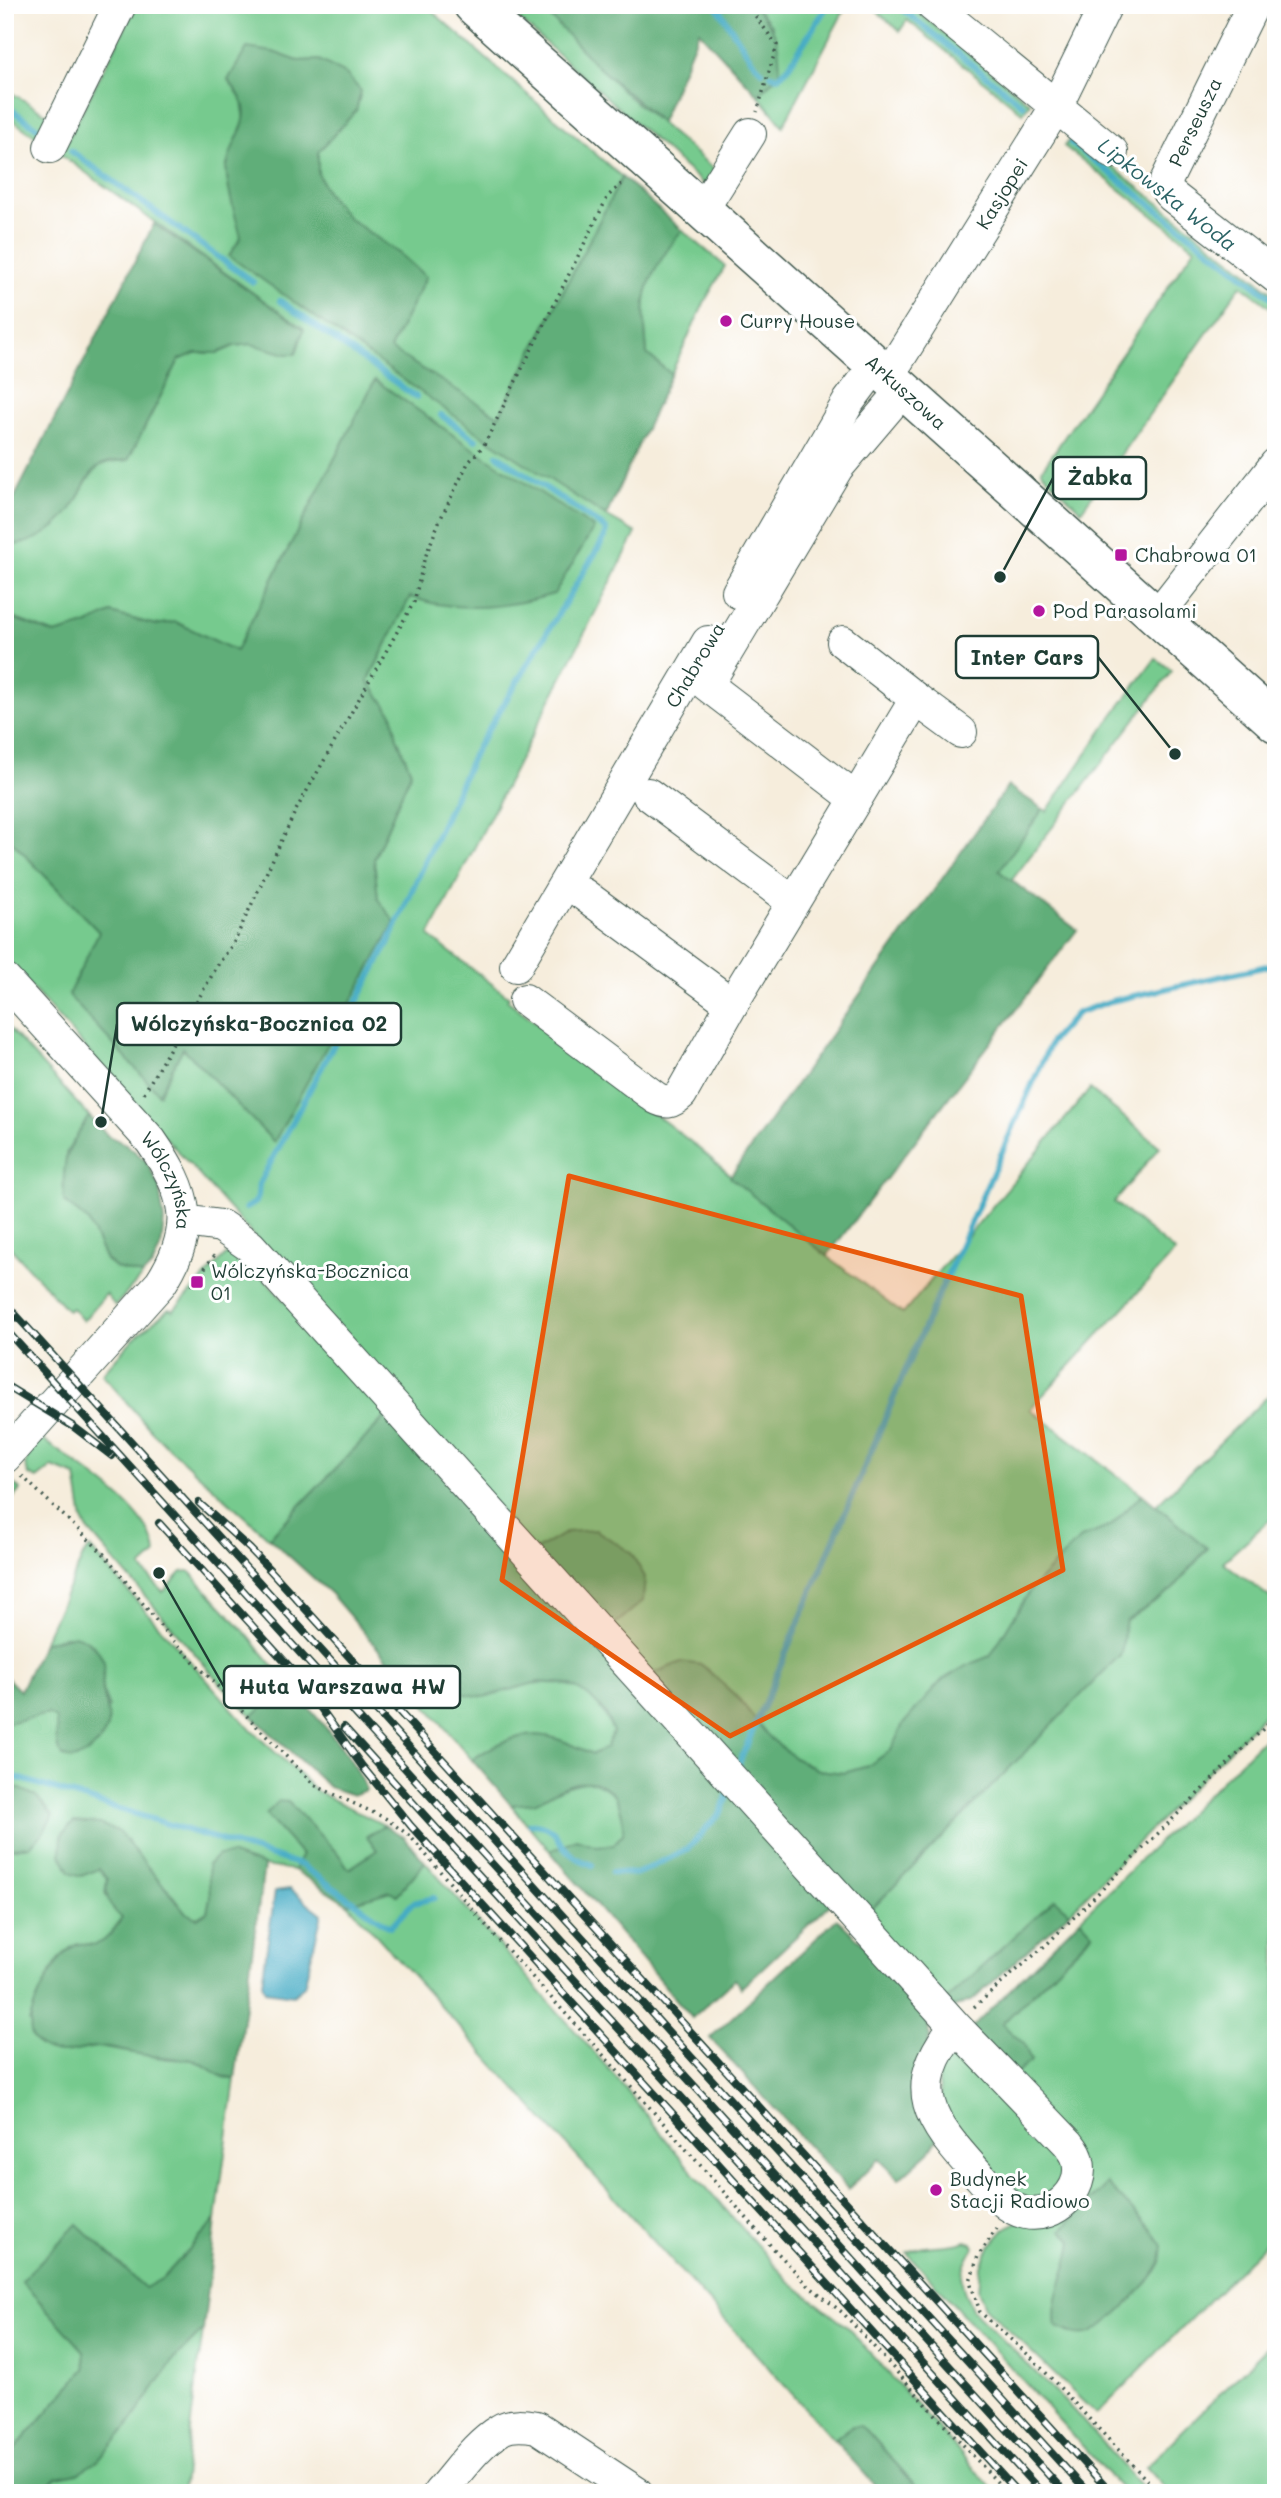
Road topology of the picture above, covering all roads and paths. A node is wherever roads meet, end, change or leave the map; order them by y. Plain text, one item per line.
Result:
1 (120, 5) edge
2 (473, 5) edge
3 (747, 5) edge
4 (932, 5) edge
5 (1106, 5) edge
6 (1253, 5) edge
7 (1056, 107) junction
8 (750, 134) joint
9 (50, 147) dead end
10 (1112, 152) dead end
11 (629, 176) dead end
12 (702, 209) junction
13 (1276, 277) edge
14 (889, 376) junction
15 (1276, 464) edge
16 (1157, 616) junction
17 (843, 642) dead end
18 (916, 699) junction
19 (1276, 723) edge
20 (961, 733) dead end
21 (648, 794) dead end
22 (856, 799) junction
23 (583, 894) dead end
24 (793, 902) junction
25 (516, 967) dead end
26 (5, 980) edge
27 (525, 1000) dead end
28 (732, 1004) junction
29 (134, 1121) junction
30 (184, 1222) junction
31 (10, 1464) edge
32 (1276, 1716) edge
33 (955, 2026) junction
34 (1016, 2209) junction
35 (439, 2493) edge
36 (637, 2493) edge
37 (1007, 2493) edge
38 (1158, 2493) edge

1 - 9 street
2 - 12 main road, Arkuszowa
3 - 8 path
4 - 7 street
5 - 7 street, Kasjopei
6 - 13 street, Perseusza
7 - 10 street
7 - 14 street, Kasjopei
8 - 12 street
11 - 29 path
12 - 14 main road, Arkuszowa
14 - 16 main road, Arkuszowa
14 - 22 street
14 - 25 street, Chabrowa
15 - 16 street
16 - 19 main road, Arkuszowa
17 - 18 street
18 - 20 street
18 - 22 street
21 - 24 street
22 - 24 street
23 - 28 street
24 - 28 street
26 - 29 street, Wólczyńska
27 - 28 street
29 - 30 street, Wólczyńska
30 - 31 street, Wólczyńska
30 - 33 street
31 - 37 path
32 - 33 path
33 - 34 street
33 - 34 street
34 - 38 path
35 - 36 street

